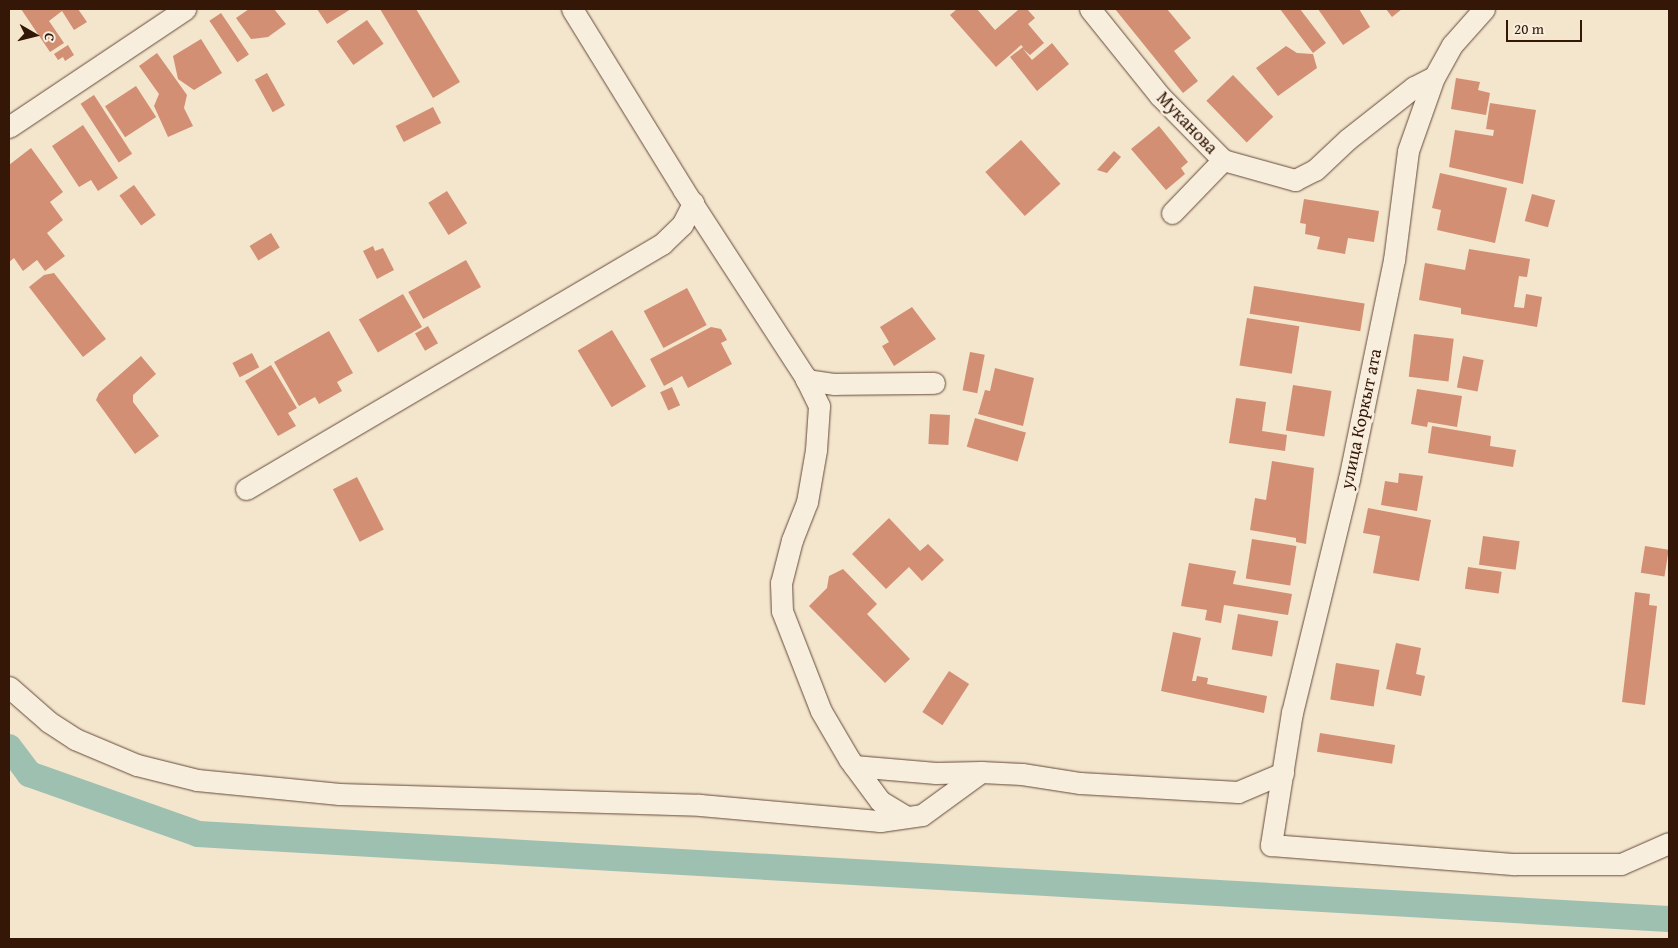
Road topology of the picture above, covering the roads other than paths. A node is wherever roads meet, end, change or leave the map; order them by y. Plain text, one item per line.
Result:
1 (185, 9) edge
2 (572, 9) edge
3 (1090, 9) edge
4 (1484, 9) edge
5 (1434, 77) junction
6 (9, 127) edge
7 (1223, 160) junction
8 (692, 203) junction
9 (1172, 212) dead end
10 (806, 380) junction
11 (934, 383) dead end
12 (246, 489) dead end
13 (9, 686) edge
14 (854, 766) junction
15 (981, 772) junction
16 (1282, 773) junction
17 (907, 817) junction
18 (1669, 843) edge

1 - 6 street
2 - 8 street
3 - 7 street, Муканова
4 - 5 street, улица Коркыт ата
5 - 7 street, Муканова
5 - 16 street, улица Коркыт ата
7 - 9 street
8 - 10 street
8 - 12 street
10 - 11 street
10 - 14 street
13 - 17 street
14 - 15 street
14 - 17 street
15 - 16 street
15 - 17 street
16 - 18 street, улица Коркыт ата

